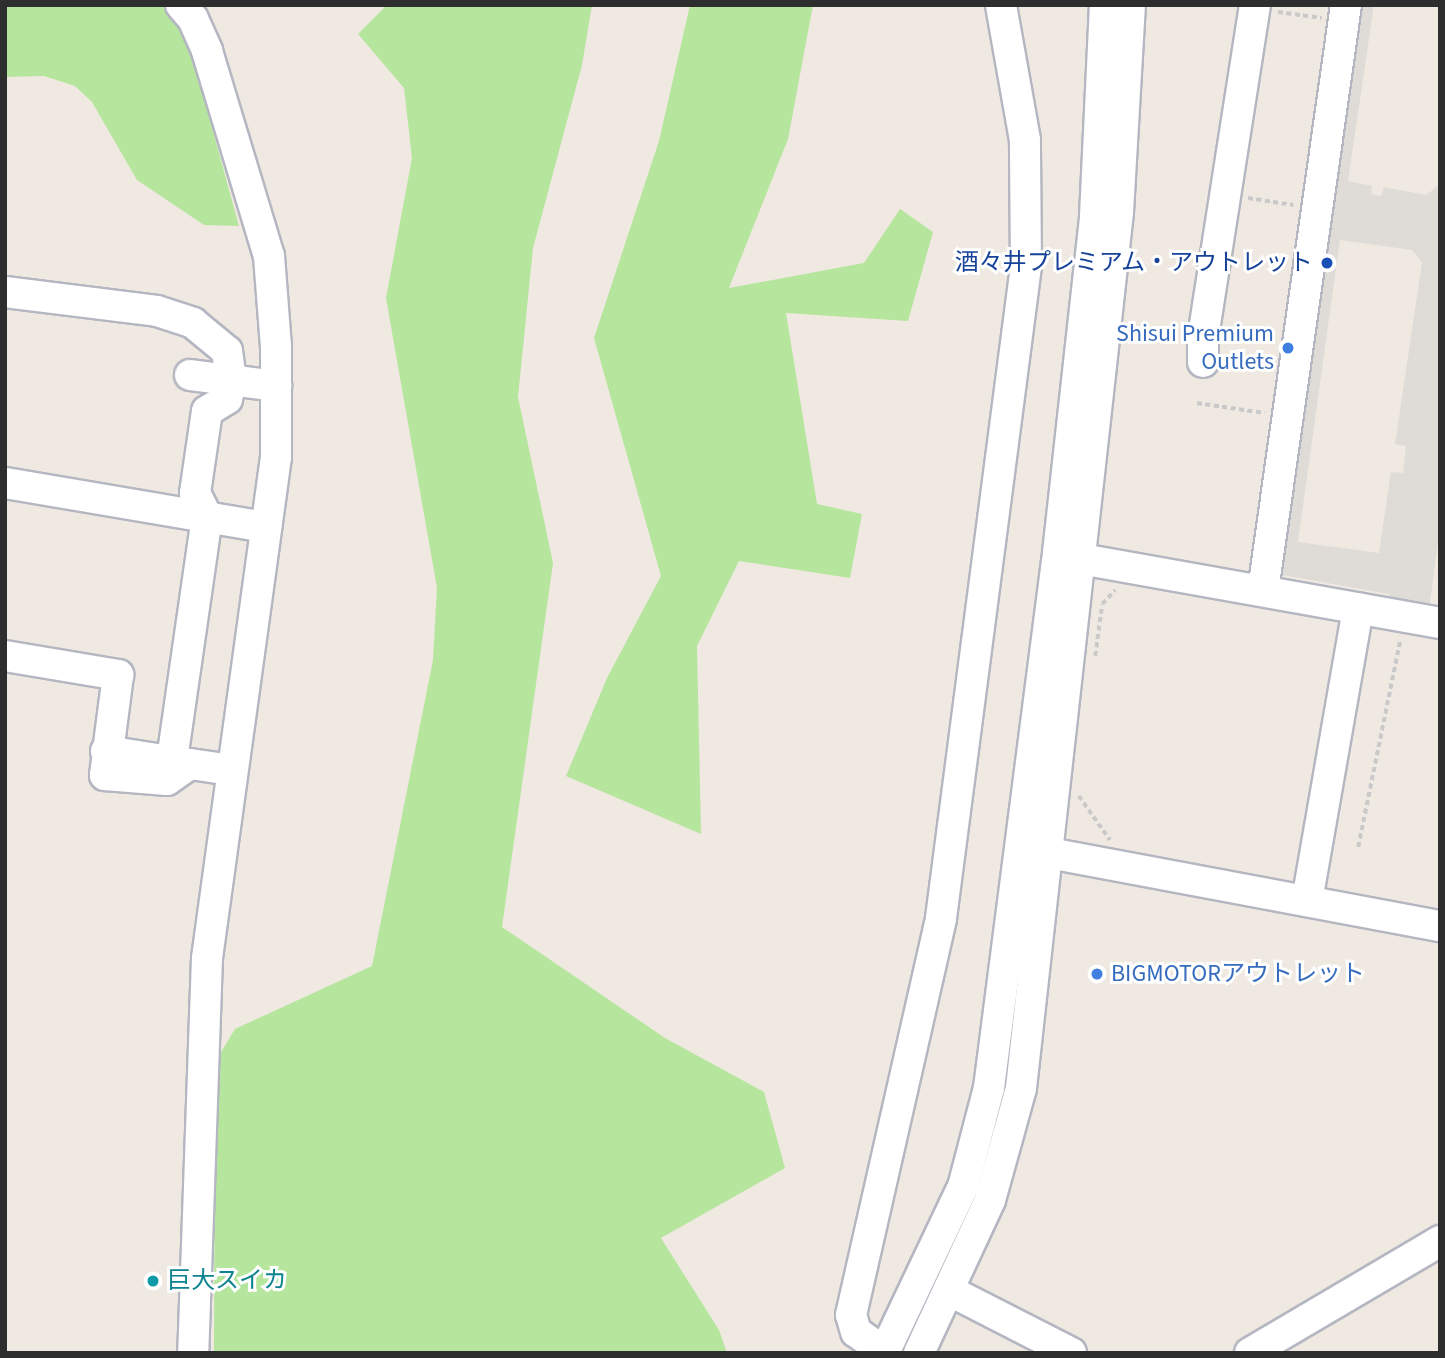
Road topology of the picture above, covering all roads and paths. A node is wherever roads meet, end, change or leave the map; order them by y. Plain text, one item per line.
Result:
1 (181, 5) edge
2 (1002, 5) edge
3 (1105, 5) edge
4 (1130, 5) edge
5 (1255, 8) edge
6 (1339, 12) edge
7 (1226, 194) junction
8 (1303, 206) dead end
9 (5, 292) edge
10 (1203, 362) dead end
11 (190, 375) dead end
12 (231, 380) junction
13 (276, 386) junction
14 (1197, 403) dead end
15 (1272, 414) dead end
16 (5, 483) edge
17 (207, 517) junction
18 (266, 527) junction
19 (1081, 559) junction
20 (1125, 584) dead end
21 (1263, 591) junction
22 (1358, 608) junction
23 (1440, 624) edge
24 (1403, 631) dead end
25 (5, 656) edge
26 (1094, 670) dead end
27 (181, 763) junction
28 (231, 770) junction
29 (1079, 787) dead end
30 (1022, 822) junction
31 (1121, 844) dead end
32 (1358, 847) dead end
33 (1049, 853) junction
34 (1307, 901) junction
35 (1013, 909) junction
36 (1440, 926) edge
37 (1440, 1241) edge
38 (950, 1291) junction
39 (884, 1352) edge
40 (193, 1353) edge
41 (919, 1353) edge
42 (1071, 1353) edge
43 (1250, 1353) edge

1 - 13 street
2 - 39 street
3 - 30 street
4 - 19 street
5 - 6 path
5 - 7 street
6 - 21 street
7 - 8 path
7 - 10 street
9 - 12 street
11 - 12 street
12 - 13 street
12 - 17 street
13 - 18 street
14 - 15 path
16 - 17 street
17 - 18 street
17 - 27 street
18 - 28 street
19 - 21 street
19 - 33 street
20 - 26 path
21 - 22 street
22 - 23 street
22 - 34 street
24 - 32 path
25 - 27 street
27 - 28 street
28 - 40 street
29 - 31 path
30 - 33 street
30 - 35 street
33 - 34 street
33 - 35 street
33 - 38 street
34 - 36 street
35 - 39 street
37 - 43 street
38 - 41 street
38 - 42 street

